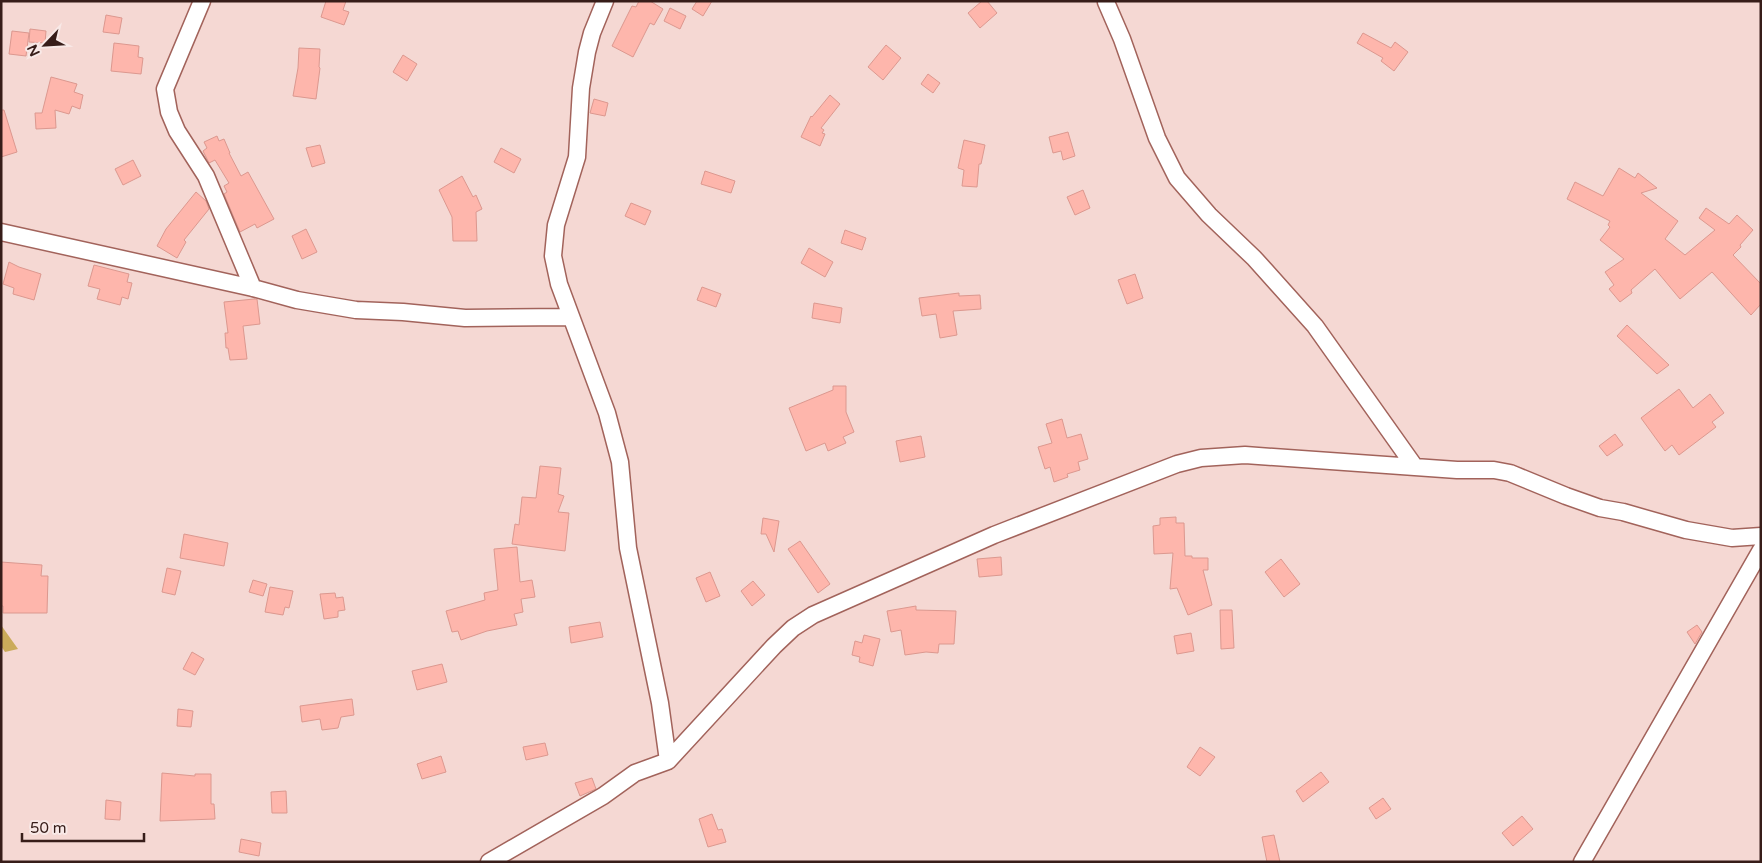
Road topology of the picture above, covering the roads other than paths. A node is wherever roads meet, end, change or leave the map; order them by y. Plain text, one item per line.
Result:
1 (202, 1) edge
2 (605, 1) edge
3 (1106, 2) edge
4 (1, 232) edge
5 (253, 288) junction
6 (570, 317) junction
7 (1415, 467) junction
8 (1761, 536) edge
9 (1761, 550) edge
10 (668, 761) junction
11 (489, 862) edge
12 (1582, 862) edge

1 - 5 street
2 - 6 street
3 - 7 street
4 - 5 street
5 - 6 street
6 - 10 street
7 - 8 street
7 - 10 street
9 - 12 street
10 - 11 street

